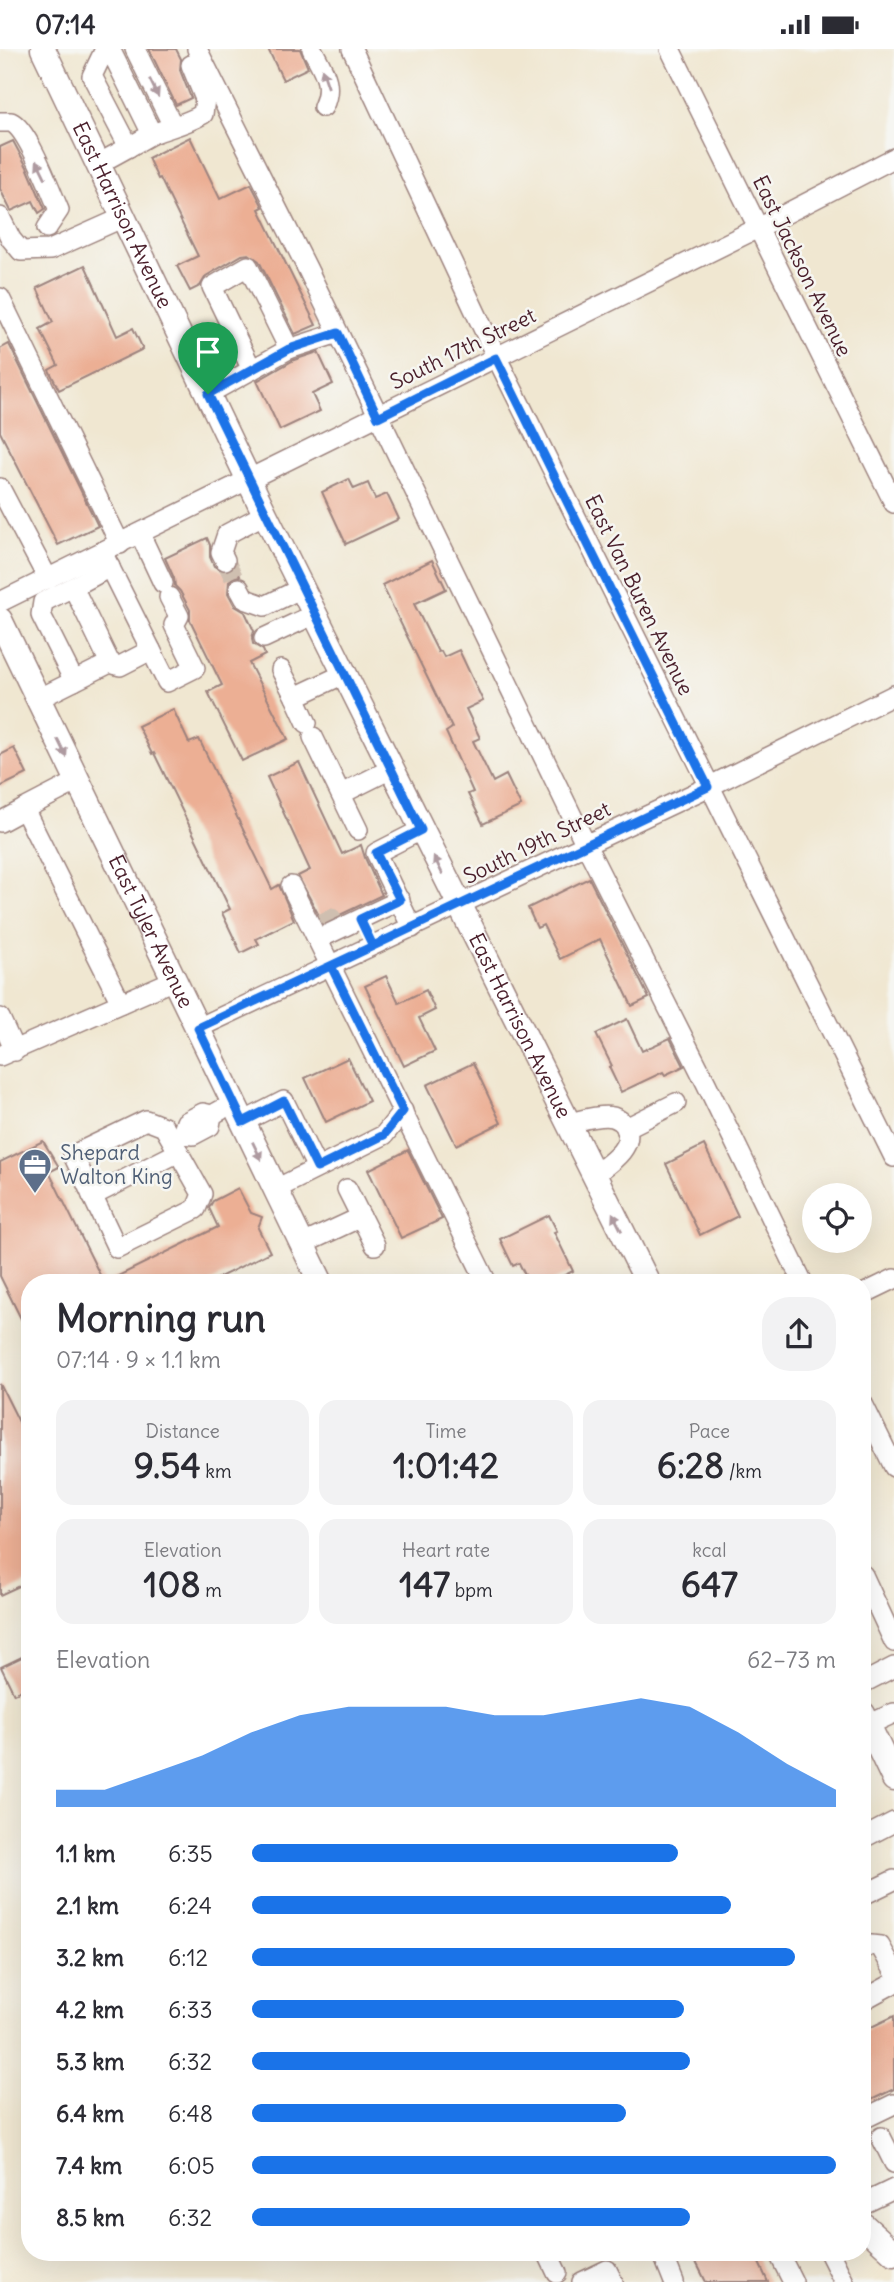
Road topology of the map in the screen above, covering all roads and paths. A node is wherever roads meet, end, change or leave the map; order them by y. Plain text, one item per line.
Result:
1 (43, 49) edge
2 (108, 49) edge
3 (135, 49) edge
4 (196, 49) edge
5 (312, 49) edge
6 (352, 49) edge
7 (670, 49) edge
8 (92, 76) junction
9 (63, 91) junction
10 (323, 107) dead end
11 (0, 122) edge
12 (176, 125) junction
13 (152, 134) junction
14 (129, 147) junction
15 (894, 158) edge
16 (98, 164) junction
17 (0, 216) edge
18 (124, 217) junction
19 (758, 228) junction
20 (15, 244) junction
21 (0, 298) edge
22 (5, 319) edge
23 (338, 333) junction
24 (289, 349) junction
25 (496, 358) junction
26 (251, 370) junction
27 (208, 394) junction
28 (378, 417) junction
29 (249, 481) junction
30 (0, 488) edge
31 (894, 503) edge
32 (265, 514) junction
33 (140, 534) junction
34 (111, 554) junction
35 (225, 560) tunnel mouth
36 (48, 579) junction
37 (73, 587) junction
38 (239, 588) tunnel mouth
39 (302, 588) junction
40 (0, 602) edge
41 (315, 614) junction
42 (0, 620) edge
43 (264, 638) dead end
44 (151, 650) junction
45 (110, 663) junction
46 (281, 670) dead end
47 (344, 674) junction
48 (74, 681) junction
49 (894, 695) edge
50 (295, 697) junction
51 (38, 699) junction
52 (391, 769) junction
53 (78, 781) junction
54 (708, 787) junction
55 (341, 794) junction
56 (24, 809) junction
57 (0, 822) edge
58 (358, 830) dead end
59 (421, 830) junction
60 (586, 845) junction
61 (291, 886) dead end
62 (400, 900) junction
63 (458, 906) junction
64 (360, 919) junction
65 (412, 928) junction
66 (325, 929) junction
67 (373, 946) junction
68 (331, 966) junction
69 (174, 980) junction
70 (121, 1003) junction
71 (0, 1018) edge
72 (198, 1028) junction
73 (8, 1053) edge
74 (676, 1103) dead end
75 (403, 1111) junction
76 (238, 1112) junction
77 (568, 1123) junction
78 (626, 1128) junction
79 (178, 1142) junction
80 (894, 1157) edge
81 (317, 1168) junction
82 (594, 1175) junction
83 (276, 1189) junction
84 (347, 1189) dead end
85 (92, 1196) junction
86 (361, 1217) junction
87 (303, 1244) junction
88 (375, 1245) dead end
89 (317, 1274) edge
90 (483, 1274) edge
91 (644, 1274) edge
92 (799, 1274) edge
93 (894, 1279) edge
94 (871, 1290) edge
95 (871, 1420) edge
96 (894, 1467) edge
97 (871, 1592) edge
98 (894, 1642) edge
99 (894, 1667) edge
100 (871, 1679) edge
101 (894, 1713) edge
102 (871, 1729) edge
103 (871, 1739) edge
104 (894, 1779) edge
105 (894, 1822) edge
106 (871, 1834) edge
107 (894, 1879) edge
108 (871, 1891) edge
109 (871, 1945) edge
110 (894, 1971) edge
111 (894, 1983) edge
112 (871, 1996) edge
113 (894, 2104) edge
114 (871, 2115) edge
115 (881, 2137) dead end
116 (894, 2163) edge
117 (894, 2189) edge
118 (871, 2200) edge
119 (871, 2232) edge
120 (894, 2253) edge
121 (551, 2261) edge
122 (666, 2261) edge
123 (782, 2261) edge
124 (834, 2261) edge
125 (557, 2273) dead end
126 (582, 2282) edge
127 (613, 2282) edge
128 (674, 2282) edge
129 (793, 2282) edge
130 (844, 2282) edge

1 - 9 main road, East Harrison Avenue
2 - 8 street
2 - 13 street
3 -> 12 street
4 - 12 street
4 - 23 street
10 -> 5 street
6 - 25 street, East Van Buren Avenue
7 - 19 street, East Jackson Avenue
8 - 9 street
8 - 14 street
9 - 16 main road, East Harrison Avenue
20 -> 11 street
12 - 13 street
13 - 14 street
14 - 16 street
15 - 19 street, South 17th Street
16 - 18 main road, East Harrison Avenue
17 - 20 street
18 - 20 street
18 - 27 main road, East Harrison Avenue
19 - 25 street, South 17th Street
19 - 31 street, East Jackson Avenue
21 - 22 street
22 - 34 street
23 - 24 street
23 - 28 street
24 - 26 street
24 - 26 street
25 - 28 street, South 17th Street
25 - 54 street, East Van Buren Avenue
26 - 27 street
27 - 29 main road, East Harrison Avenue
28 - 29 street, South 17th Street
28 - 60 street
29 - 32 main road, East Harrison Avenue
29 - 33 street, South 17th Street
30 - 36 street
32 - 35 street
32 - 39 main road, East Harrison Avenue
33 - 34 street, South 17th Street
33 - 44 street
34 - 36 street, South 17th Street
34 - 37 street
34 - 44 street
36 - 40 street, South 17th Street
37 - 45 street
37 - 48 street
38 - 39 street
39 - 41 main road, East Harrison Avenue
41 - 43 street
41 - 47 main road, East Harrison Avenue
42 - 51 main road, East Tyler Avenue
44 - 45 street
45 - 48 street
46 - 50 street
47 - 50 street
47 - 52 main road, East Harrison Avenue
48 - 51 street
49 - 54 street, South 19th Street
50 - 55 street
51 -> 53 main road, East Tyler Avenue
52 - 55 street
52 - 59 main road, East Harrison Avenue
53 - 56 street
53 - 69 main road, East Tyler Avenue
54 - 60 street, South 19th Street
54 - 80 street, East Van Buren Avenue
55 - 58 street
56 - 57 street
56 - 70 street
59 - 62 street
63 -> 59 main road, East Harrison Avenue
60 - 63 street, South 19th Street
60 - 92 street
61 - 66 street
62 - 64 street
62 - 65 street
63 - 65 street, South 19th Street
63 - 77 main road, East Harrison Avenue
64 - 66 street
64 - 67 street
65 - 67 street, South 19th Street
66 - 68 street
67 - 68 street, South 19th Street
68 - 72 street, South 19th Street
68 - 75 street
69 - 70 street
69 - 72 main road, East Tyler Avenue
70 - 73 street
71 - 73 street
72 - 76 main road, East Tyler Avenue
74 - 78 street
75 - 81 street
75 - 90 street
76 - 79 street
76 - 81 street
76 -> 83 main road, East Tyler Avenue
77 - 78 street
77 - 82 main road, East Harrison Avenue
78 - 82 street
79 - 85 street
79 - 85 street
79 - 85 street
81 - 83 street
91 -> 82 main road, East Harrison Avenue
83 - 87 main road, East Tyler Avenue
84 - 86 street
86 - 87 street
86 - 88 street
87 - 89 main road, East Tyler Avenue
93 - 94 street
95 - 96 street
97 - 98 street
99 - 100 street
101 - 102 street
103 - 104 main road
105 - 106 street
107 - 108 street
109 - 110 street
111 - 112 street
113 - 114 street
115 - 116 street
117 - 118 street
119 - 120 main road
121 - 125 street
122 - 128 street
123 - 129 street
124 - 130 street
126 - 127 street

